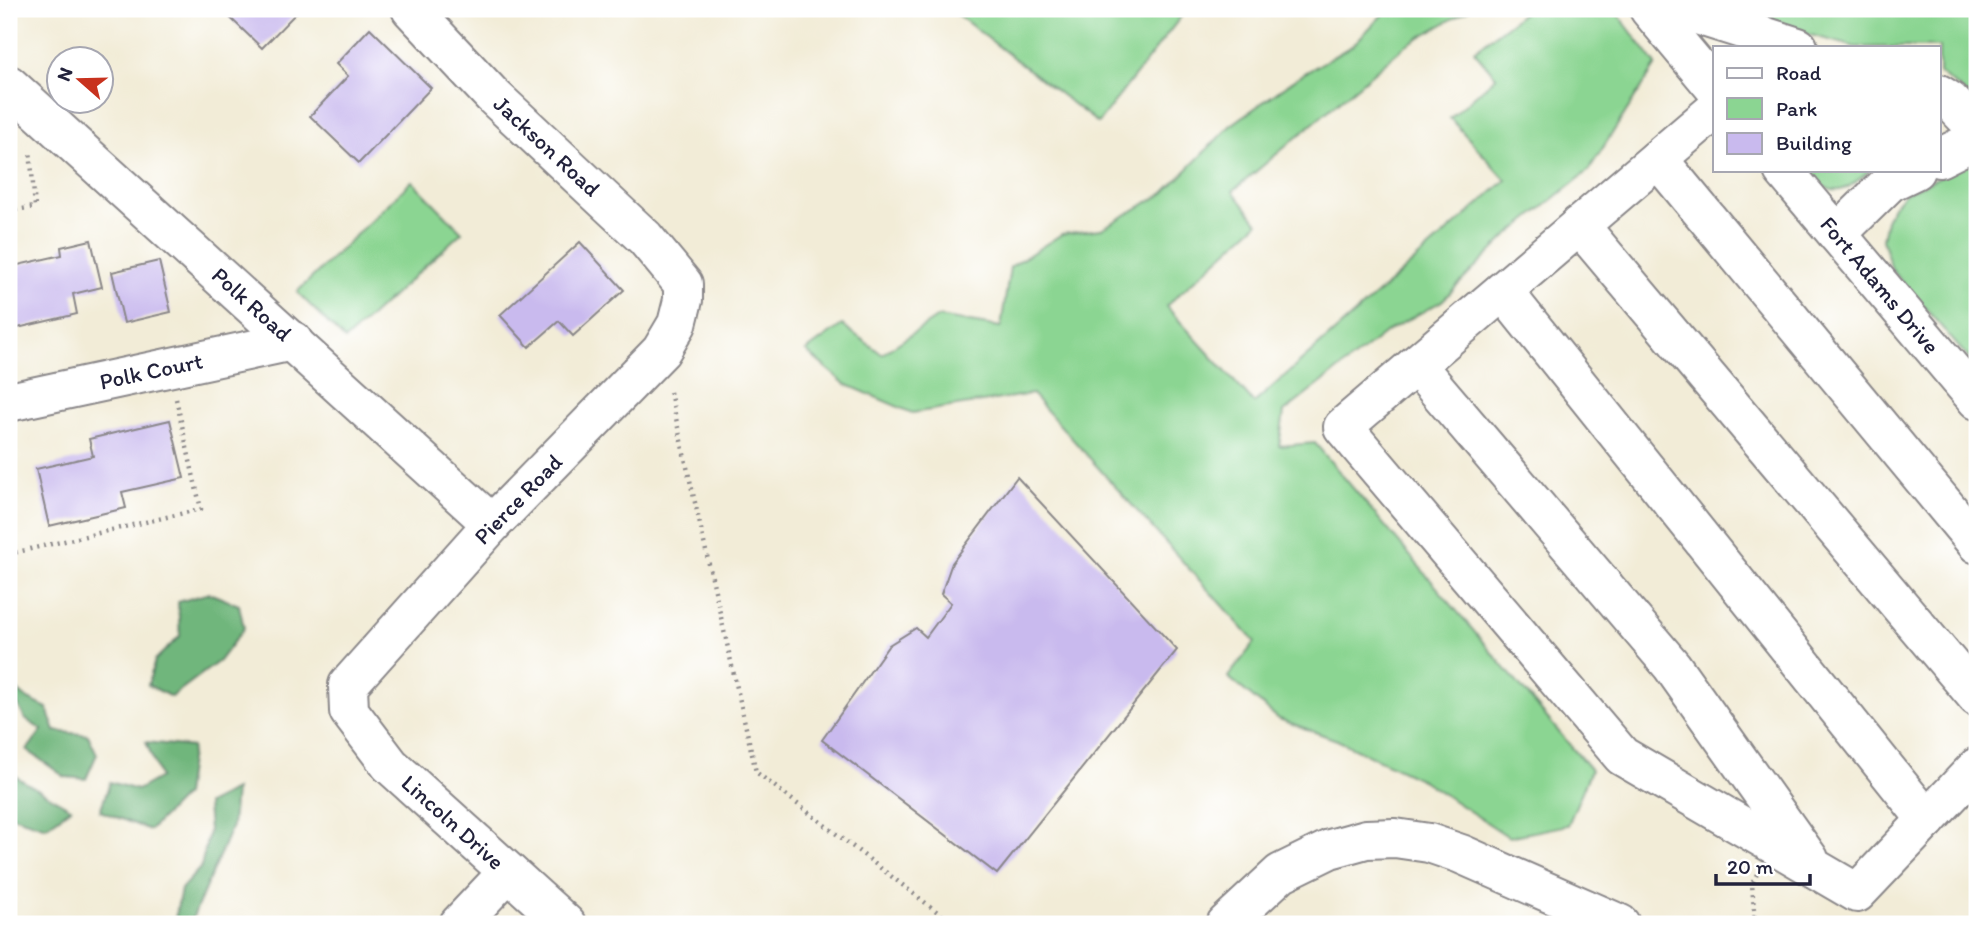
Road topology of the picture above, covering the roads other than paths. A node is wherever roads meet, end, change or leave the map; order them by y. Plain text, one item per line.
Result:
1 (411, 9) edge
2 (1649, 9) edge
3 (1678, 9) edge
4 (1791, 46) edge
5 (1713, 86) edge
6 (17, 93) edge
7 (1940, 95) edge
8 (1713, 112) edge
9 (1977, 129) edge
10 (1977, 139) edge
11 (1940, 158) edge
12 (1658, 159) junction
13 (1785, 172) edge
14 (1911, 172) edge
15 (1579, 225) junction
16 (1837, 234) junction
17 (683, 284) joint
18 (1503, 291) junction
19 (293, 341) junction
20 (1416, 365) junction
21 (1977, 400) edge
22 (9, 402) edge
23 (492, 524) junction
24 (1977, 544) edge
25 (1977, 697) edge
26 (349, 712) joint
27 (1977, 767) edge
28 (1927, 820) junction
29 (1816, 869) junction
30 (508, 872) junction
31 (459, 924) edge
32 (566, 924) edge
33 (1226, 924) edge
34 (1620, 924) edge

1 - 17 street, Jackson Road
2 - 5 street
3 - 4 street
6 - 19 street, Polk Road
7 - 9 street
8 - 12 street
10 - 11 street
12 - 15 street
12 - 24 street
13 - 16 street, Fort Adams Drive
14 - 16 street
15 - 18 street
15 - 25 street
16 - 21 street, Fort Adams Drive
17 - 23 street, Pierce Road
18 - 20 street
18 - 28 street
19 - 22 street, Polk Court
19 - 23 street, Polk Road
20 - 29 street
20 - 29 street
23 - 26 street, Pierce Road
26 - 30 street, Lincoln Drive
27 - 28 street
28 - 29 street
30 - 31 street
30 - 32 street, Lincoln Drive
33 - 34 street

